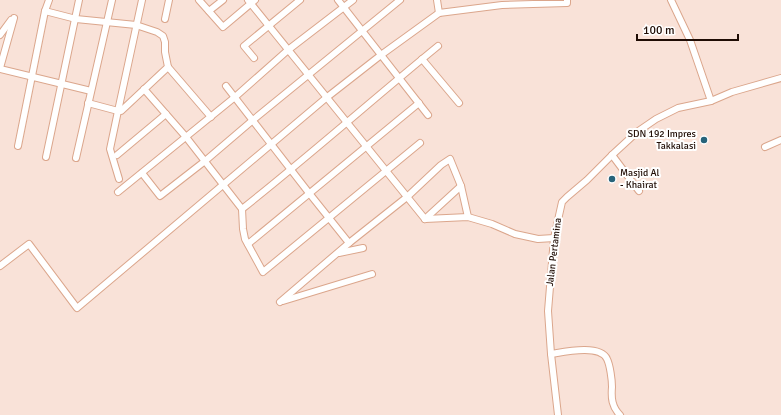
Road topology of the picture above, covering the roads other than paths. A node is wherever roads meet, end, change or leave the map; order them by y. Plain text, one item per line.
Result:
1 (48, 0) edge
2 (79, 0) edge
3 (112, 0) edge
4 (142, 0) edge
5 (169, 0) edge
6 (200, 0) edge
7 (223, 0) edge
8 (300, 0) edge
9 (338, 0) edge
10 (353, 0) edge
11 (400, 0) edge
12 (437, 0) edge
13 (567, 0) edge
14 (671, 0) edge
15 (251, 1) edge
16 (344, 7) junction
17 (45, 11) junction
18 (209, 11) junction
19 (439, 13) junction
20 (76, 18) junction
21 (165, 19) dead end
22 (108, 22) junction
23 (136, 26) junction
24 (269, 26) junction
25 (362, 31) junction
26 (0, 35) edge
27 (438, 46) dead end
28 (288, 50) junction
29 (381, 55) junction
30 (254, 58) dead end
31 (422, 59) junction
32 (168, 67) junction
33 (0, 69) edge
34 (309, 75) junction
35 (32, 77) junction
36 (399, 78) junction
37 (781, 78) edge
38 (61, 84) junction
39 (226, 86) dead end
40 (144, 89) junction
41 (91, 91) junction
42 (235, 97) junction
43 (326, 98) junction
44 (711, 101) junction
45 (88, 103) junction
46 (419, 103) junction
47 (459, 103) dead end
48 (118, 111) junction
49 (166, 114) junction
50 (428, 115) dead end
51 (211, 117) junction
52 (253, 120) junction
53 (347, 122) junction
54 (186, 137) junction
55 (781, 140) edge
56 (420, 143) dead end
57 (272, 144) junction
58 (18, 146) dead end
59 (367, 147) junction
60 (765, 147) dead end
61 (612, 154) junction
62 (117, 155) dead end
63 (46, 156) dead end
64 (76, 158) dead end
65 (205, 161) junction
66 (291, 170) junction
67 (386, 171) junction
68 (142, 173) junction
69 (119, 179) dead end
70 (223, 184) junction
71 (461, 186) junction
72 (639, 191) dead end
73 (118, 192) dead end
74 (309, 193) junction
75 (407, 197) junction
76 (242, 209) junction
77 (468, 217) junction
78 (329, 219) junction
79 (425, 219) junction
80 (554, 238) junction
81 (349, 243) junction
82 (248, 244) junction
83 (363, 248) dead end
84 (336, 254) junction
85 (0, 266) edge
86 (372, 274) dead end
87 (551, 354) junction
88 (558, 415) edge
89 (620, 415) edge

1 - 17 street
2 - 20 street
3 - 22 street
4 - 23 street
5 - 21 street
6 - 18 street
7 - 18 street
8 - 24 street
9 - 16 street
10 - 16 street
11 - 25 street
12 - 19 street
13 - 19 street
14 - 44 street
15 - 18 street
15 - 24 street
16 - 25 street
16 - 28 street
17 - 20 street
17 - 35 street
19 - 29 street
20 - 22 street
20 - 38 street
22 - 23 street
22 - 41 street
23 - 32 street
23 - 48 street
24 - 28 street
24 - 30 street
25 - 29 street
25 - 34 street
26 - 33 street
27 - 31 street
28 - 34 street
28 - 42 street
29 - 36 street
29 - 43 street
31 - 36 street
31 - 47 street
32 - 40 street
32 - 51 street
33 - 35 street
34 - 43 street
34 - 52 street
35 - 38 street
35 - 58 street
36 - 46 street
36 - 53 street
37 - 44 street, Jalan Pertamina
38 - 41 street
38 - 63 street
39 - 42 street
40 - 48 street
40 - 49 street
41 - 45 street
42 - 51 street
42 - 52 street
43 - 53 street
43 - 57 street
44 - 61 street, Jalan Pertamina
45 - 48 street
45 - 64 street
46 - 50 street
46 - 59 street
48 - 69 street
49 - 54 street
49 - 62 street
51 - 54 street
52 - 57 street
52 - 65 street
53 - 59 street
53 - 66 street
54 - 65 street
54 - 68 street
55 - 60 street
56 - 67 street
57 - 66 street
57 - 70 street
59 - 67 street
59 - 74 street
61 - 72 street
61 - 80 street, Jalan Pertamina
65 - 68 street
65 - 70 street
66 - 74 street
66 - 76 street
67 - 75 street
67 - 78 street
68 - 73 street
70 - 76 street
70 - 85 street
71 - 75 street
71 - 77 street
71 - 79 street
74 - 78 street
74 - 82 street
75 - 79 street
75 - 81 street
76 - 82 street
77 - 79 street
77 - 80 street
78 - 81 street
78 - 82 street
80 - 87 street, Jalan Pertamina
81 - 84 street
83 - 84 street
84 - 86 street
87 - 88 street, Jalan Pertamina
87 - 89 street

